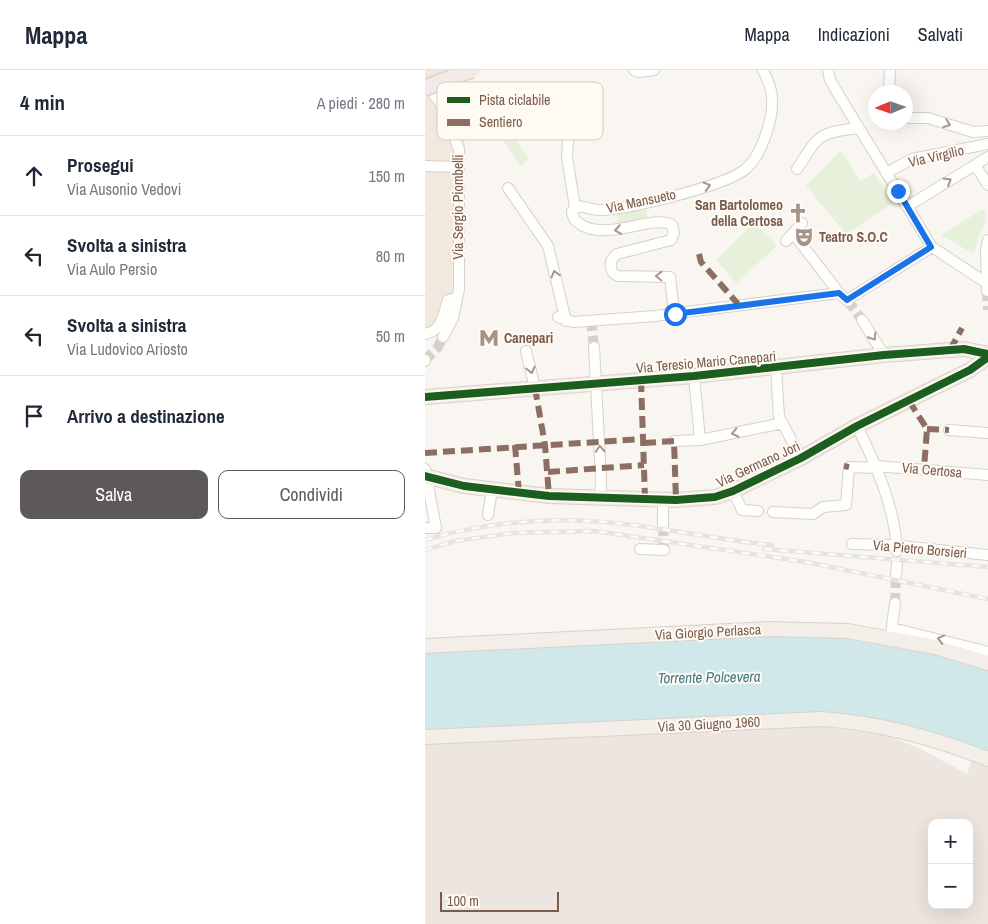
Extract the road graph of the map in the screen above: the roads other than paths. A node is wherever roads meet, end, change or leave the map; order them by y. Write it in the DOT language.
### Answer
graph roads {
  1 [pos="471,70"];
  2 [pos="634,70"];
  3 [pos="654,70"];
  4 [pos="763,70"];
  5 [pos="828,70"];
  6 [pos="890,70"];
  7 [pos="440,82"];
  8 [pos="437,83"];
  9 [pos="425,84"];
  10 [pos="889,85"];
  11 [pos="425,88"];
  12 [pos="437,99"];
  13 [pos="913,118"];
  14 [pos="858,128"];
  15 [pos="988,131"];
  16 [pos="456,140"];
  17 [pos="567,140"];
  18 [pos="988,144"];
  19 [pos="988,157"];
  20 [pos="975,165"];
  21 [pos="425,166"];
  22 [pos="459,167"];
  23 [pos="797,169"];
  24 [pos="886,173"];
  25 [pos="988,185"];
  26 [pos="508,188"];
  27 [pos="907,206"];
  28 [pos="575,207"];
  29 [pos="802,224"];
  30 [pos="988,240"];
  31 [pos="931,247"];
  32 [pos="987,286"];
  33 [pos="456,298"];
  34 [pos="845,298"];
  35 [pos="675,314"];
  36 [pos="862,320"];
  37 [pos="425,334"];
  38 [pos="443,337"];
  39 [pos="593,347"];
  40 [pos="963,349"];
  41 [pos="526,351"];
  42 [pos="884,355"];
  43 [pos="988,355"];
  44 [pos="776,368"];
  45 [pos="971,370"];
  46 [pos="694,376"];
  47 [pos="595,383"];
  48 [pos="535,388"];
  49 [pos="425,397"];
  50 [pos="783,423"];
  51 [pos="857,426"];
  52 [pos="949,430"];
  53 [pos="988,432"];
  54 [pos="700,440"];
  55 [pos="674,441"];
  56 [pos="801,458"];
  57 [pos="877,467"];
  58 [pos="425,473"];
  59 [pos="988,475"];
  60 [pos="492,490"];
  61 [pos="733,491"];
  62 [pos="600,498"];
  63 [pos="663,500"];
  64 [pos="757,511"];
  65 [pos="773,512"];
  66 [pos="488,515"];
  67 [pos="663,526"];
  68 [pos="425,528"];
  69 [pos="852,544"];
  70 [pos="897,548"];
  71 [pos="640,549"];
  72 [pos="664,550"];
  73 [pos="988,555"];
  74 [pos="897,564"];
  75 [pos="896,576"];
  76 [pos="895,603"];
  77 [pos="891,633"];
  78 [pos="425,646"];
  79 [pos="988,652"];
  80 [pos="988,663"];
  81 [pos="425,737"];
  82 [pos="988,759"];
  1 -- 7 [label="highway, bridge"];
  2 -- 3 [label="street"];
  28 -- 4 [label="street, Via Mansueto, one-way"];
  5 -- 14 [label="street"];
  6 -- 10 [label="street"];
  8 -- 11 [label="highway, bridge"];
  9 -- 12 [label="street, Via Sergio Piombelli"];
  13 -- 15 [label="street, one-way"];
  14 -- 23 [label="street"];
  14 -- 24 [label="street"];
  16 -- 22 [label="street, Via Sergio Piombelli"];
  17 -- 28 [label="street, Via Mansueto"];
  18 -- 24 [label="street, Via Virgilio"];
  19 -- 20 [label="street"];
  20 -- 25 [label="street"];
  27 -- 20 [label="street, one-way"];
  21 -- 22 [label="street"];
  22 -- 33 [label="street, Via Sergio Piombelli"];
  24 -- 27 [label="street"];
  35 -- 26 [label="street, one-way"];
  27 -- 31 [label="street"];
  35 -- 28 [label="street, Via Mansueto, one-way"];
  29 -- 34 [label="street"];
  30 -- 32 [label="street"];
  31 -- 32 [label="street"];
  31 -- 34 [label="street"];
  33 -- 37 [label="street"];
  33 -- 38 [label="street, Via Sergio Piombelli"];
  34 -- 35 [label="street"];
  36 -- 42 [label="street, one-way"];
  39 -- 47 [label="street"];
  40 -- 42 [label="main road, Via Teresio Mario Canepari"];
  40 -- 43 [label="main road, Via Teresio Mario Canepari"];
  40 -- 45 [label="main road"];
  41 -- 48 [label="street, one-way"];
  42 -- 44 [label="main road, Via Teresio Mario Canepari"];
  43 -- 45 [label="main road, Via Germano Jori"];
  44 -- 46 [label="main road, Via Teresio Mario Canepari"];
  44 -- 50 [label="street"];
  45 -- 51 [label="main road, Via Germano Jori"];
  46 -- 47 [label="main road, Via Teresio Mario Canepari"];
  46 -- 54 [label="street"];
  47 -- 48 [label="main road, Via Teresio Mario Canepari"];
  62 -- 47 [label="street, one-way"];
  48 -- 49 [label="main road, Via Teresio Mario Canepari"];
  50 -- 54 [label="street, one-way"];
  50 -- 56 [label="street"];
  51 -- 56 [label="main road, Via Germano Jori"];
  51 -- 57 [label="street"];
  52 -- 53 [label="street"];
  54 -- 55 [label="street"];
  56 -- 61 [label="main road, Via Germano Jori"];
  57 -- 59 [label="street, Via Certosa"];
  57 -- 65 [label="street, Via Certosa"];
  57 -- 70 [label="street"];
  58 -- 60 [label="main road, Via Germano Jori"];
  58 -- 68 [label="street"];
  60 -- 62 [label="main road, Via Germano Jori"];
  60 -- 66 [label="street"];
  61 -- 63 [label="main road, Via Germano Jori"];
  61 -- 64 [label="street"];
  62 -- 63 [label="main road, Via Germano Jori"];
  63 -- 67 [label="street"];
  69 -- 70 [label="street, Via Pietro Borsieri"];
  70 -- 73 [label="street, Via Pietro Borsieri"];
  71 -- 72 [label="street"];
  74 -- 75 [label="street"];
  76 -- 77 [label="street"];
  77 -- 78 [label="main road, Via Giorgio Perlasca"];
  79 -- 77 [label="street, one-way"];
  77 -- 80 [label="main road, Via Giorgio Perlasca"];
  81 -- 82 [label="main road, Via 30 Giugno 1960"];
}
